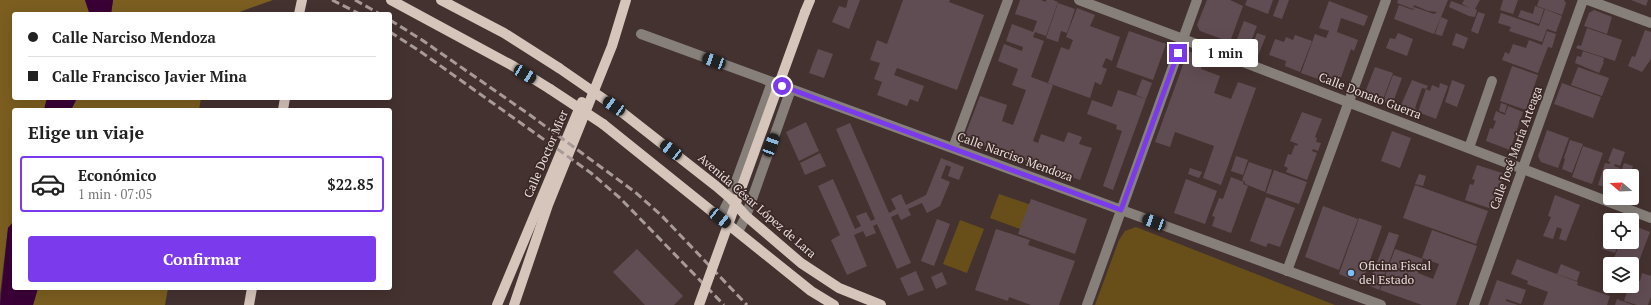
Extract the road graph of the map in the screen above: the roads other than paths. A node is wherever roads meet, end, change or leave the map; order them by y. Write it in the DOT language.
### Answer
graph roads {
  1 [pos="302,0"];
  2 [pos="391,0"];
  3 [pos="441,0"];
  4 [pos="626,0"];
  5 [pos="810,0"];
  6 [pos="1008,0"];
  7 [pos="1079,0"];
  8 [pos="1197,0"];
  9 [pos="1386,0"];
  10 [pos="1583,0"];
  11 [pos="1588,0"];
  12 [pos="299,12"];
  13 [pos="621,14"];
  14 [pos="1651,23"];
  15 [pos="641,34"];
  16 [pos="1183,38"];
  17 [pos="1492,81"];
  18 [pos="772,82"];
  19 [pos="791,89"];
  20 [pos="1350,103"];
  21 [pos="953,148"];
  22 [pos="1469,148"];
  23 [pos="1522,169"];
  24 [pos="730,198"];
  25 [pos="1121,210"];
  26 [pos="746,216"];
  27 [pos="720,218"];
  28 [pos="1651,218"];
  29 [pos="738,232"];
  30 [pos="1287,271"];
  31 [pos="252,290"];
  32 [pos="252,304"];
  33 [pos="874,304"];
  34 [pos="497,305"];
  35 [pos="514,305"];
  36 [pos="699,305"];
  37 [pos="834,305"];
  38 [pos="1087,305"];
  39 [pos="1381,305"];
  40 [pos="1474,305"];
  1 -- 12 [label="main road"];
  2 -- 27 [label="main road, bridge"];
  3 -- 24 [label="main road, Avenida César López de Lara, bridge"];
  4 -- 13 [label="main road, Calle Doctor Mier"];
  5 -- 36 [label="main road, bridge"];
  6 -- 21 [label="street"];
  7 -- 16 [label="street, Calle Donato Guerra"];
  8 -- 16 [label="street"];
  9 -- 20 [label="street"];
  10 -- 23 [label="street, Calle José María Arteaga"];
  11 -- 14 [label="street"];
  13 -- 34 [label="main road, Calle Doctor Mier"];
  13 -- 35 [label="main road, Calle Doctor Mier"];
  15 -- 18 [label="street, Calle Narciso Mendoza"];
  16 -- 20 [label="street, Calle Donato Guerra"];
  16 -- 25 [label="street"];
  17 -- 22 [label="street"];
  18 -- 19 [label="street, Calle Narciso Mendoza"];
  18 -- 24 [label="street"];
  19 -- 21 [label="street, Calle Narciso Mendoza"];
  19 -- 26 [label="street"];
  20 -- 22 [label="street, Calle Donato Guerra"];
  20 -- 30 [label="street"];
  21 -- 25 [label="street, Calle Narciso Mendoza"];
  22 -- 23 [label="street, Calle Donato Guerra"];
  23 -- 28 [label="street, Calle Donato Guerra"];
  23 -- 40 [label="street, Calle José María Arteaga"];
  24 -- 26 [label="main road, Avenida César López de Lara"];
  24 -- 27 [label="street"];
  25 -- 30 [label="street, Calle Narciso Mendoza"];
  25 -- 38 [label="street"];
  26 -- 29 [label="street"];
  26 -- 33 [label="main road, Avenida César López de Lara"];
  27 -- 29 [label="main road"];
  29 -- 37 [label="main road"];
  30 -- 39 [label="street, Calle Narciso Mendoza"];
  31 -- 32 [label="main road"];
}
